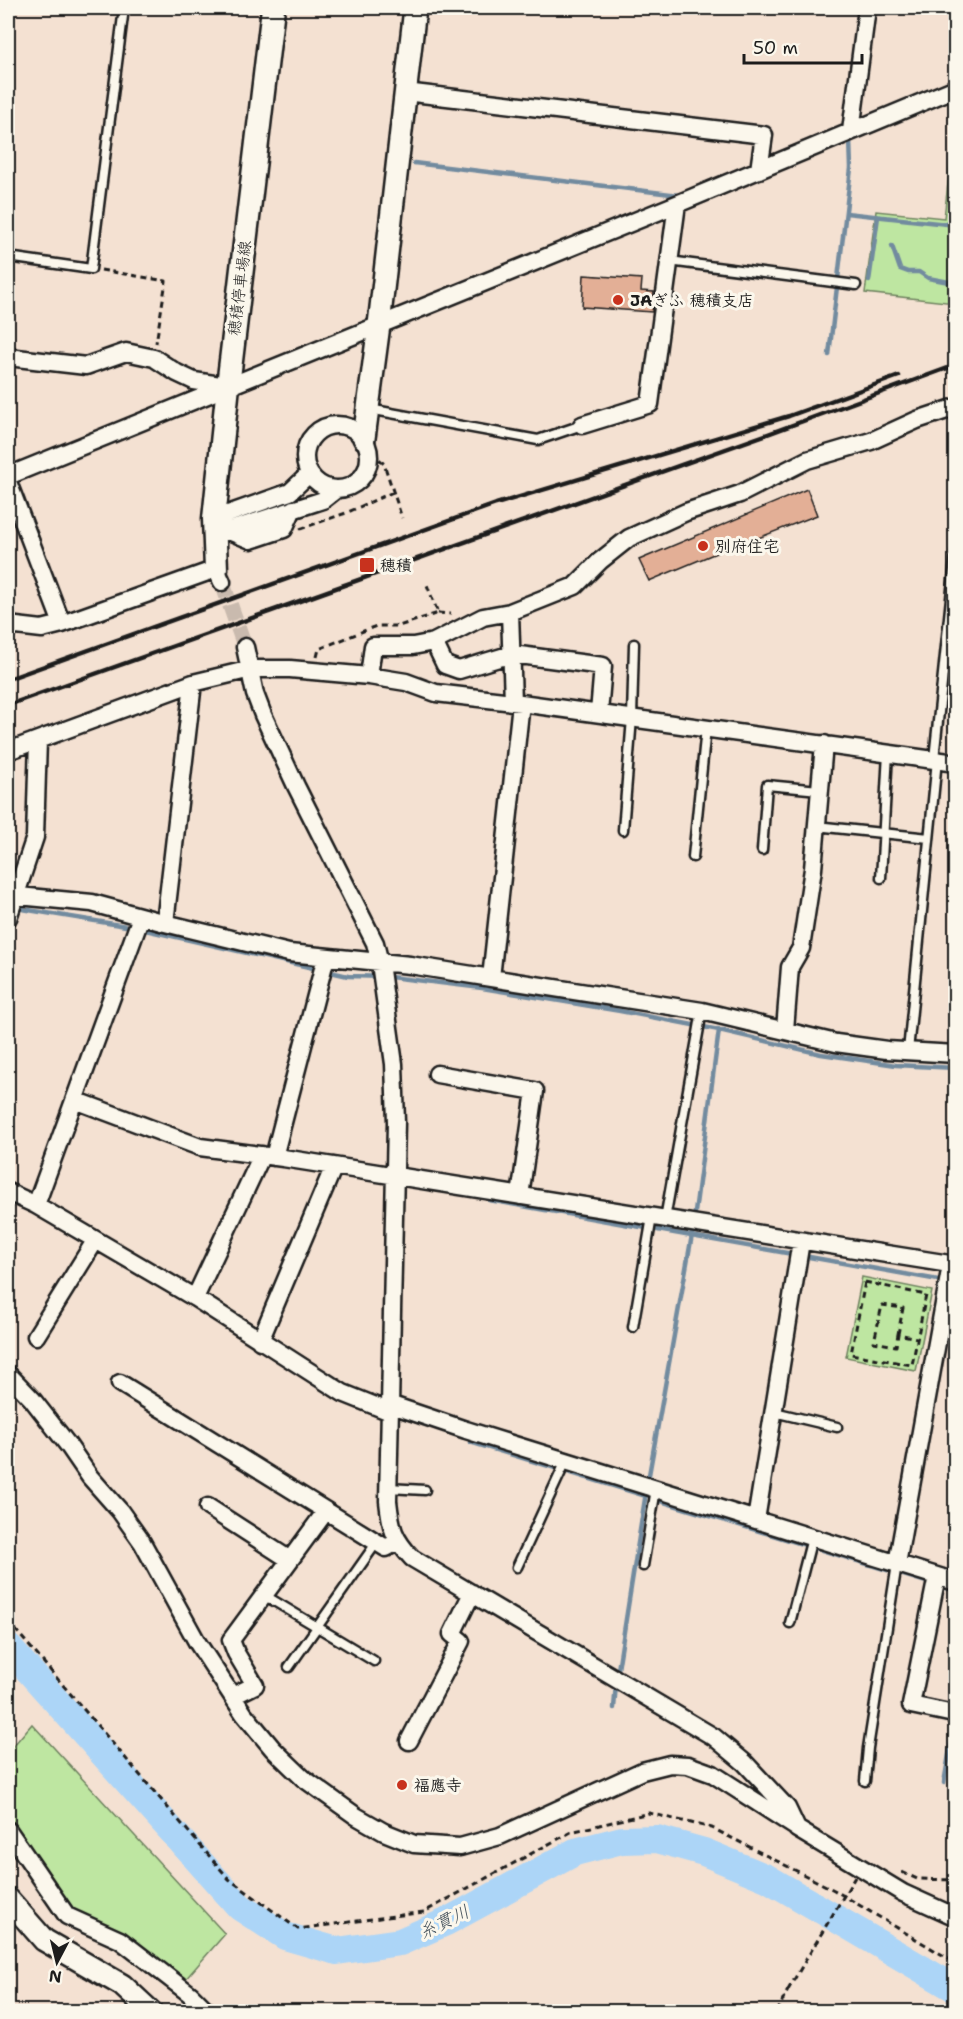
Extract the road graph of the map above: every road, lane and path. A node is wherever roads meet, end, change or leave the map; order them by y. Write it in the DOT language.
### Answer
graph roads {
  1 [pos="124,8"];
  2 [pos="273,8"];
  3 [pos="415,8"];
  4 [pos="867,8"];
  5 [pos="956,88"];
  6 [pos="405,92"];
  7 [pos="851,131"];
  8 [pos="759,170"];
  9 [pos="677,204"];
  10 [pos="8,257"];
  11 [pos="669,261"];
  12 [pos="91,269"];
  13 [pos="856,285"];
  14 [pos="380,325"];
  15 [pos="8,357"];
  16 [pos="154,358"];
  17 [pos="228,386"];
  18 [pos="956,407"];
  19 [pos="368,409"];
  20 [pos="582,425"];
  21 [pos="366,443"];
  22 [pos="309,474"];
  23 [pos="8,476"];
  24 [pos="8,482"];
  25 [pos="337,489"];
  26 [pos="393,492"];
  27 [pos="402,518"];
  28 [pos="219,528"];
  29 [pos="292,532"];
  30 [pos="956,550"];
  31 [pos="219,575"];
  32 [pos="510,612"];
  33 [pos="62,624"];
  34 [pos="8,625"];
  35 [pos="434,642"];
  36 [pos="634,644"];
  37 [pos="245,647"];
  38 [pos="512,654"];
  39 [pos="251,669"];
  40 [pos="369,676"];
  41 [pos="193,683"];
  42 [pos="517,702"];
  43 [pos="599,713"];
  44 [pos="632,718"];
  45 [pos="706,728"];
  46 [pos="38,740"];
  47 [pos="824,744"];
  48 [pos="8,752"];
  49 [pos="888,753"];
  50 [pos="936,759"];
  51 [pos="956,763"];
  52 [pos="819,790"];
  53 [pos="816,826"];
  54 [pos="622,830"];
  55 [pos="884,833"];
  56 [pos="930,838"];
  57 [pos="762,850"];
  58 [pos="693,857"];
  59 [pos="881,878"];
  60 [pos="11,895"];
  61 [pos="141,917"];
  62 [pos="8,918"];
  63 [pos="165,923"];
  64 [pos="326,957"];
  65 [pos="380,963"];
  66 [pos="491,978"];
  67 [pos="702,1011"];
  68 [pos="785,1030"];
  69 [pos="909,1051"];
  70 [pos="956,1054"];
  71 [pos="437,1074"];
  72 [pos="75,1100"];
  73 [pos="268,1156"];
  74 [pos="334,1166"];
  75 [pos="394,1176"];
  76 [pos="8,1192"];
  77 [pos="520,1196"];
  78 [pos="36,1205"];
  79 [pos="658,1218"];
  80 [pos="95,1241"];
  81 [pos="801,1241"];
  82 [pos="953,1265"];
  83 [pos="195,1298"];
  84 [pos="633,1327"];
  85 [pos="898,1334"];
  86 [pos="36,1336"];
  87 [pos="918,1338"];
  88 [pos="260,1341"];
  89 [pos="937,1341"];
  90 [pos="8,1374"];
  91 [pos="120,1383"];
  92 [pos="389,1407"];
  93 [pos="774,1412"];
  94 [pos="837,1427"];
  95 [pos="566,1461"];
  96 [pos="388,1488"];
  97 [pos="656,1489"];
  98 [pos="425,1490"];
  99 [pos="208,1507"];
  100 [pos="326,1511"];
  101 [pos="756,1520"];
  102 [pos="812,1538"];
  103 [pos="377,1542"];
  104 [pos="398,1542"];
  105 [pos="290,1560"];
  106 [pos="897,1564"];
  107 [pos="643,1566"];
  108 [pos="518,1567"];
  109 [pos="937,1576"];
  110 [pos="956,1582"];
  111 [pos="472,1593"];
  112 [pos="264,1595"];
  113 [pos="790,1623"];
  114 [pos="317,1627"];
  115 [pos="374,1661"];
  116 [pos="289,1667"];
  117 [pos="233,1696"];
  118 [pos="949,1713"];
  119 [pos="409,1741"];
  120 [pos="865,1781"];
  121 [pos="798,1829"];
  122 [pos="8,1830"];
  123 [pos="900,1872"];
  124 [pos="855,1877"];
  125 [pos="956,1880"];
  126 [pos="8,1899"];
  127 [pos="956,1917"];
  128 [pos="151,2012"];
  129 [pos="208,2012"];
  130 [pos="777,2012"];
  1 -- 12 [label="lane"];
  2 -- 17 [label="main road, 穂積停車場線"];
  3 -- 6 [label="street"];
  4 -- 7 [label="street"];
  5 -- 7 [label="street"];
  6 -- 8 [label="street"];
  6 -- 14 [label="street"];
  7 -- 8 [label="street"];
  8 -- 9 [label="street"];
  9 -- 11 [label="street"];
  9 -- 14 [label="street"];
  10 -- 12 [label="lane"];
  11 -- 13 [label="lane"];
  11 -- 20 [label="street"];
  12 -- 16 [label="path"];
  14 -- 17 [label="street"];
  14 -- 19 [label="street"];
  15 -- 16 [label="street"];
  16 -- 17 [label="street"];
  17 -- 23 [label="street"];
  17 -- 28 [label="main road, 穂積停車場線"];
  18 -- 32 [label="street"];
  19 -- 20 [label="lane"];
  19 -- 21 [label="street"];
  21 -- 22 [label="street"];
  21 -- 25 [label="street"];
  21 -- 26 [label="path"];
  22 -- 25 [label="street"];
  22 -- 28 [label="street"];
  24 -- 33 [label="street"];
  25 -- 28 [label="street"];
  26 -- 27 [label="path"];
  26 -- 29 [label="path"];
  28 -- 31 [label="main road, 穂積停車場線"];
  30 -- 50 [label="lane"];
  31 -- 33 [label="street"];
  32 -- 35 [label="street"];
  32 -- 38 [label="street"];
  33 -- 34 [label="street"];
  35 -- 38 [label="street"];
  35 -- 40 [label="street"];
  36 -- 44 [label="lane"];
  37 -- 39 [label="street"];
  38 -- 42 [label="street"];
  38 -- 43 [label="street"];
  39 -- 40 [label="street"];
  39 -- 41 [label="street"];
  39 -- 65 [label="street"];
  40 -- 42 [label="street"];
  41 -- 46 [label="street"];
  41 -- 63 [label="street"];
  42 -- 43 [label="street"];
  42 -- 66 [label="street"];
  43 -- 44 [label="street"];
  44 -- 45 [label="street"];
  44 -- 54 [label="lane"];
  45 -- 47 [label="street"];
  45 -- 58 [label="lane"];
  46 -- 48 [label="street"];
  46 -- 60 [label="street"];
  47 -- 49 [label="street"];
  47 -- 52 [label="street"];
  49 -- 50 [label="street"];
  49 -- 55 [label="lane"];
  50 -- 51 [label="street"];
  50 -- 56 [label="lane"];
  52 -- 53 [label="street"];
  52 -- 57 [label="lane"];
  53 -- 55 [label="lane"];
  53 -- 68 [label="street"];
  55 -- 56 [label="lane"];
  55 -- 59 [label="lane"];
  56 -- 69 [label="lane"];
  60 -- 61 [label="street"];
  60 -- 62 [label="street"];
  61 -- 63 [label="street"];
  61 -- 72 [label="street"];
  63 -- 64 [label="street"];
  64 -- 65 [label="street"];
  64 -- 73 [label="street"];
  65 -- 66 [label="street"];
  65 -- 75 [label="street"];
  66 -- 67 [label="street"];
  67 -- 68 [label="street"];
  67 -- 79 [label="lane"];
  68 -- 69 [label="street"];
  69 -- 70 [label="street"];
  71 -- 77 [label="street"];
  72 -- 73 [label="street"];
  72 -- 78 [label="street"];
  73 -- 74 [label="street"];
  73 -- 83 [label="street"];
  74 -- 75 [label="street"];
  74 -- 88 [label="street"];
  75 -- 77 [label="street"];
  75 -- 92 [label="street"];
  76 -- 78 [label="street"];
  77 -- 79 [label="street"];
  78 -- 80 [label="street"];
  79 -- 81 [label="street"];
  79 -- 84 [label="lane"];
  80 -- 83 [label="street"];
  80 -- 86 [label="street"];
  81 -- 82 [label="street"];
  81 -- 93 [label="street"];
  82 -- 89 [label="street"];
  83 -- 88 [label="street"];
  85 -- 85 [label="path"];
  85 -- 87 [label="path"];
  87 -- 87 [label="path"];
  87 -- 89 [label="path"];
  88 -- 92 [label="street"];
  89 -- 106 [label="street"];
  90 -- 117 [label="street"];
  91 -- 100 [label="street"];
  92 -- 95 [label="street"];
  92 -- 96 [label="street"];
  93 -- 94 [label="lane"];
  93 -- 101 [label="street"];
  95 -- 97 [label="street"];
  95 -- 108 [label="lane"];
  96 -- 98 [label="lane"];
  96 -- 104 [label="street"];
  97 -- 101 [label="street"];
  97 -- 107 [label="lane"];
  99 -- 105 [label="street"];
  100 -- 103 [label="street"];
  100 -- 105 [label="street"];
  101 -- 102 [label="street"];
  102 -- 106 [label="street"];
  102 -- 113 [label="lane"];
  103 -- 104 [label="street"];
  103 -- 114 [label="lane"];
  104 -- 111 [label="street"];
  105 -- 112 [label="street"];
  106 -- 109 [label="street"];
  106 -- 120 [label="lane"];
  109 -- 110 [label="street"];
  109 -- 118 [label="street"];
  111 -- 119 [label="street"];
  111 -- 121 [label="street"];
  112 -- 114 [label="lane"];
  112 -- 117 [label="street"];
  114 -- 115 [label="lane"];
  114 -- 116 [label="lane"];
  117 -- 121 [label="street"];
  121 -- 127 [label="street"];
  122 -- 129 [label="street"];
  123 -- 125 [label="path"];
  124 -- 130 [label="path, bridge"];
  126 -- 128 [label="street"];
}
